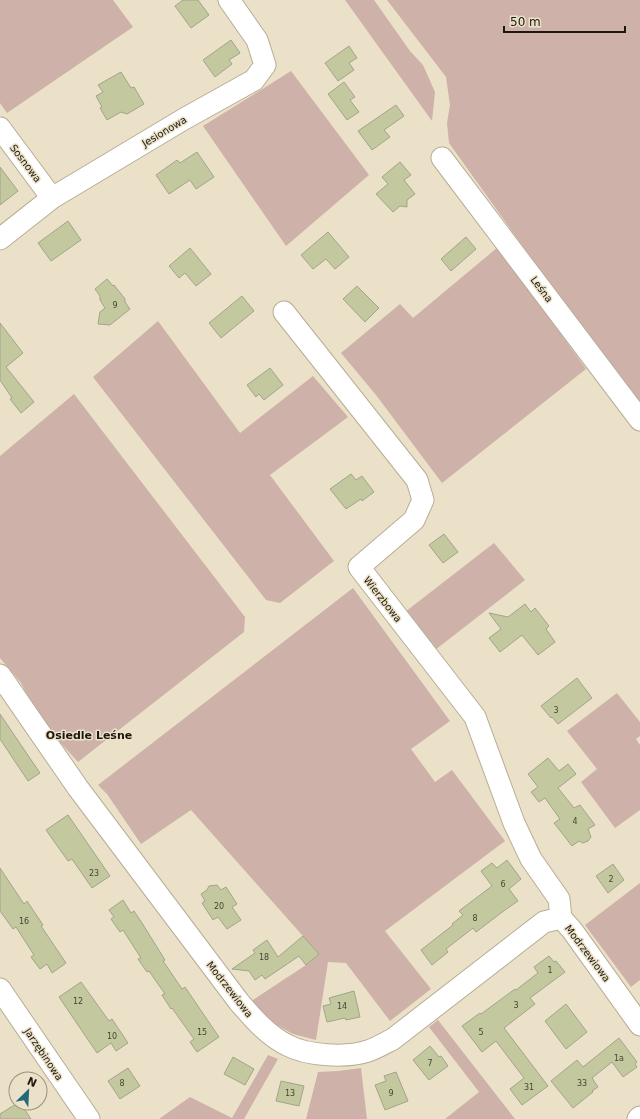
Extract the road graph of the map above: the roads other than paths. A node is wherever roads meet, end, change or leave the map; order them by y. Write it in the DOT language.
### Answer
graph roads {
  1 [pos="229,0"];
  2 [pos="0,128"];
  3 [pos="442,158"];
  4 [pos="52,198"];
  5 [pos="0,239"];
  6 [pos="284,312"];
  7 [pos="640,420"];
  8 [pos="0,675"];
  9 [pos="561,918"];
  10 [pos="0,989"];
  11 [pos="640,1025"];
  12 [pos="640,1117"];
  13 [pos="89,1119"];
  14 [pos="638,1119"];
  1 -- 4 [label="street, Jesionowa"];
  2 -- 4 [label="street, Sosnowa"];
  3 -- 7 [label="street, Leśna"];
  4 -- 5 [label="street, Jesionowa"];
  6 -- 9 [label="street, Wierzbowa"];
  8 -- 9 [label="street, Modrzewiowa"];
  9 -- 11 [label="street, Modrzewiowa"];
  10 -- 13 [label="street, Jarzębinowa"];
  12 -- 14 [label="street"];
}
